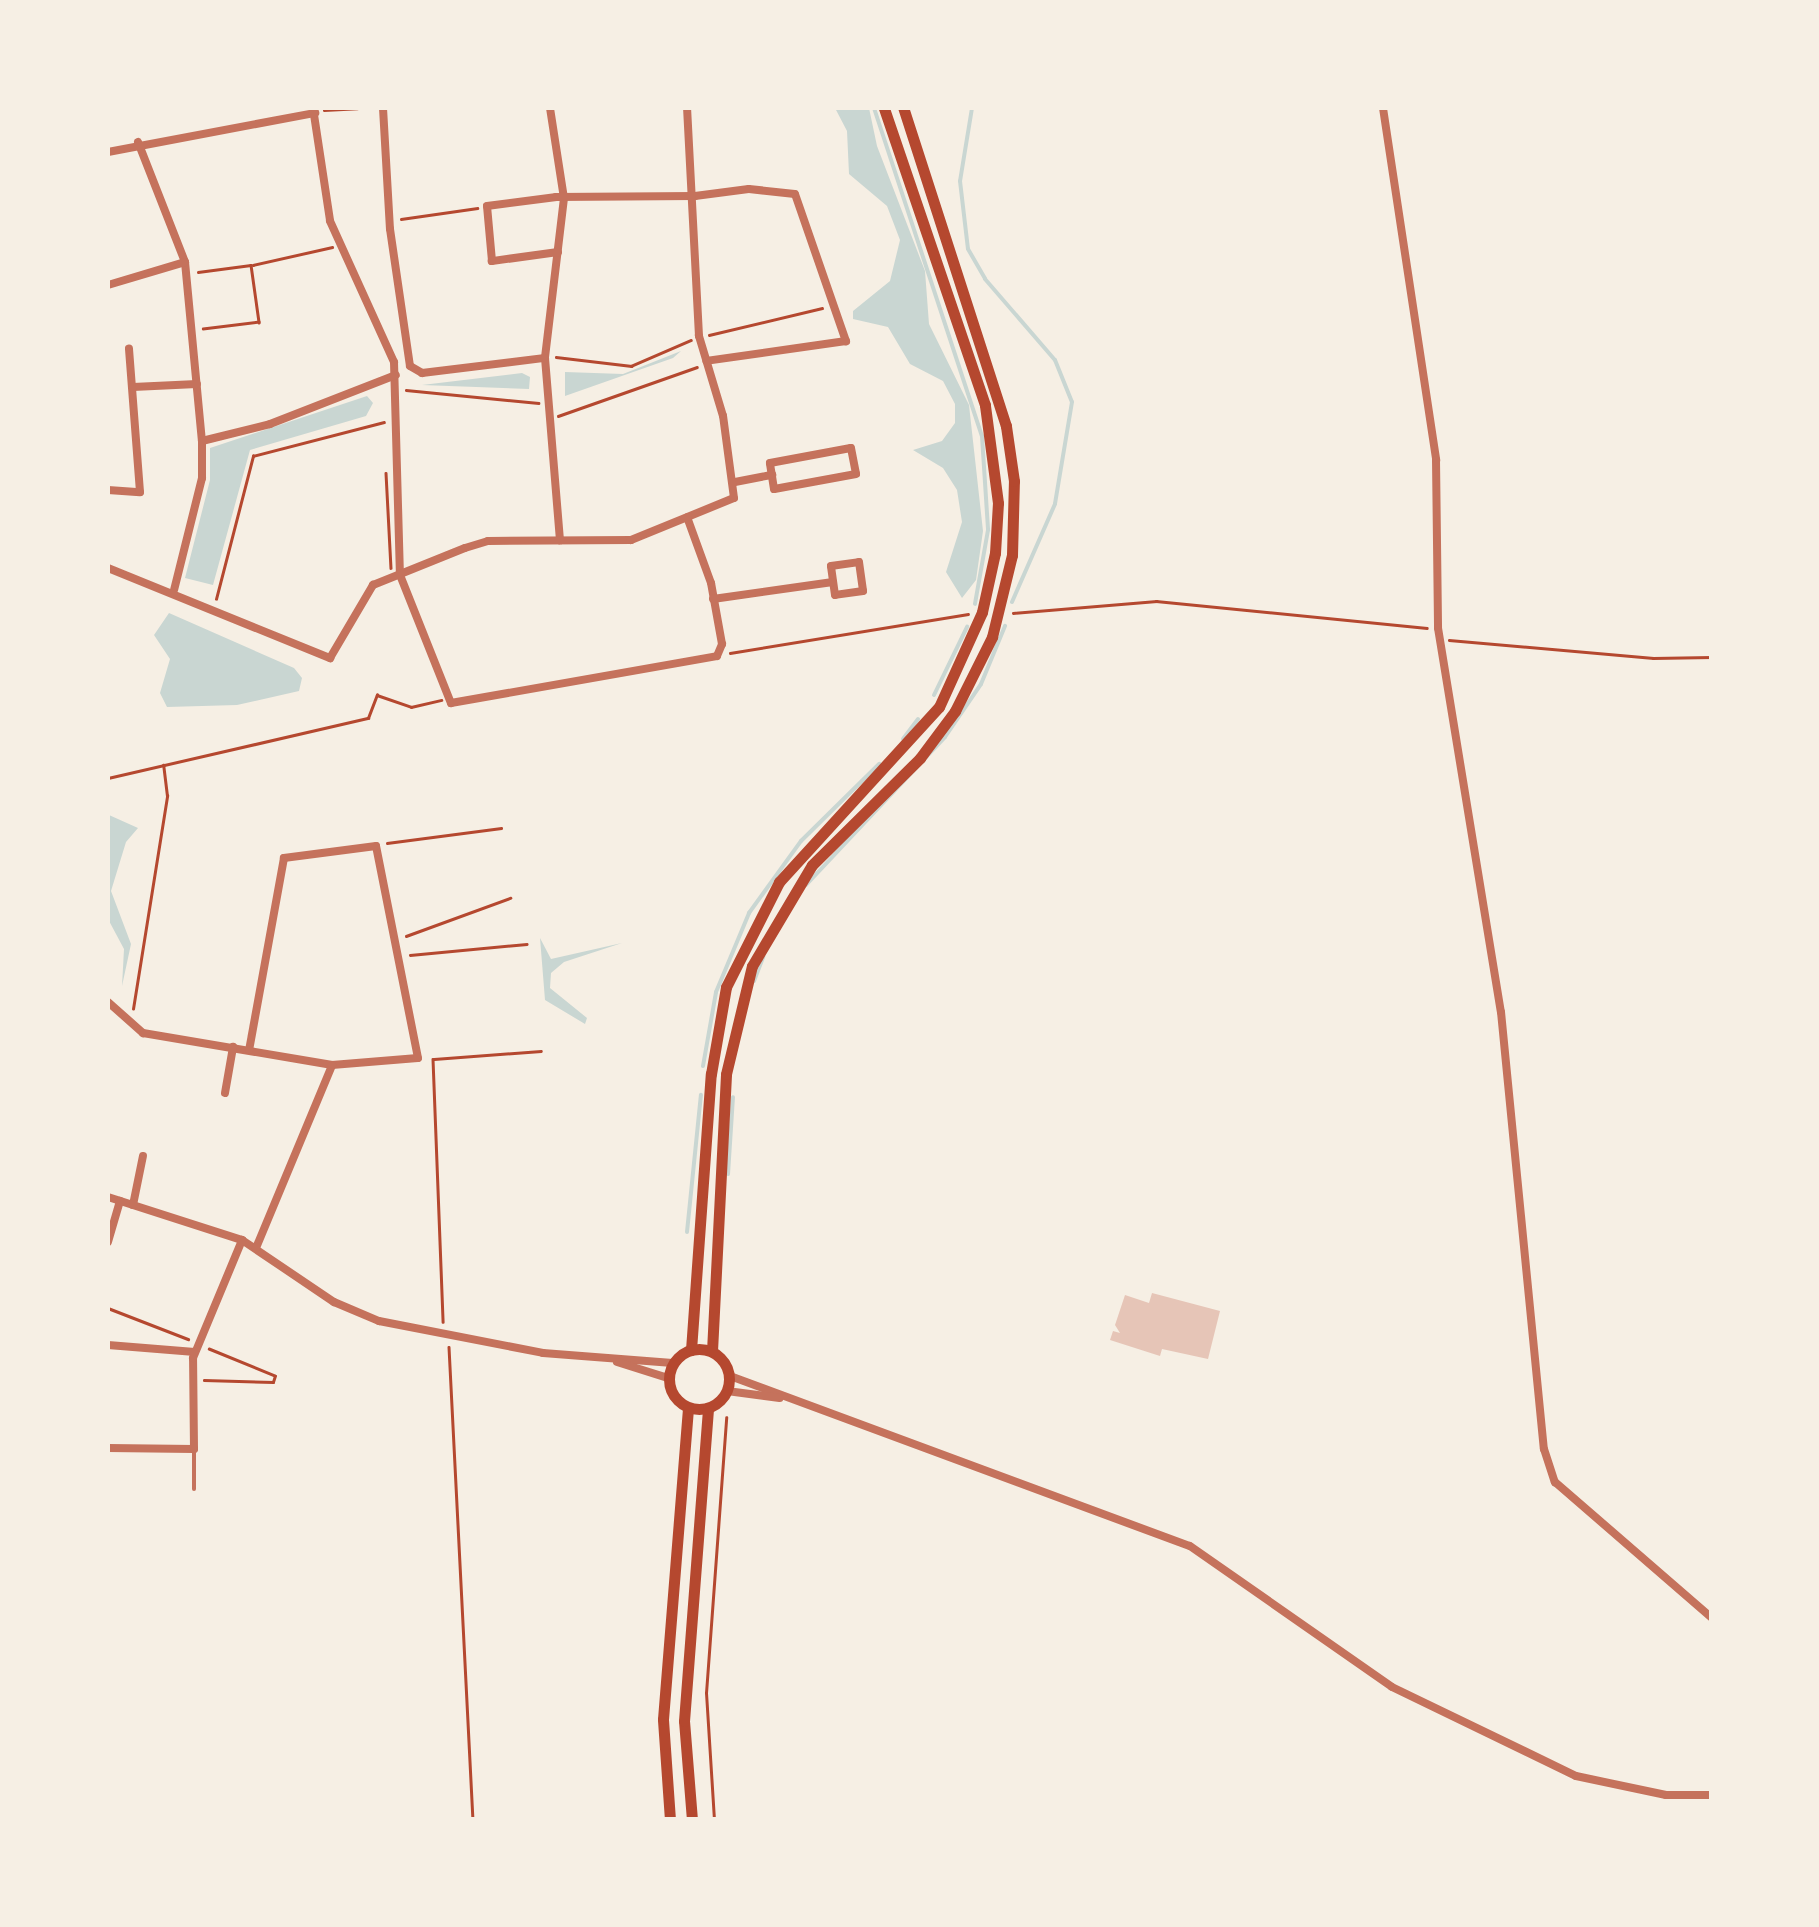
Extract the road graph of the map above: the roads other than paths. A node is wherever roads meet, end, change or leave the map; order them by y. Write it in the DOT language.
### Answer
graph roads {
  1 [pos="383,108"];
  2 [pos="550,108"];
  3 [pos="687,108"];
  4 [pos="884,108"];
  5 [pos="903,108"];
  6 [pos="1383,108"];
  7 [pos="314,110"];
  8 [pos="138,142"];
  9 [pos="108,152"];
  10 [pos="695,196"];
  11 [pos="564,198"];
  12 [pos="558,252"];
  13 [pos="185,262"];
  14 [pos="108,285"];
  15 [pos="129,348"];
  16 [pos="545,358"];
  17 [pos="706,361"];
  18 [pos="396,375"];
  19 [pos="197,384"];
  20 [pos="132,387"];
  21 [pos="202,441"];
  22 [pos="772,475"];
  23 [pos="735,482"];
  24 [pos="108,490"];
  25 [pos="687,517"];
  26 [pos="560,540"];
  27 [pos="108,568"];
  28 [pos="400,575"];
  29 [pos="833,582"];
  30 [pos="174,590"];
  31 [pos="713,599"];
  32 [pos="108,1002"];
  33 [pos="233,1048"];
  34 [pos="249,1050"];
  35 [pos="332,1066"];
  36 [pos="225,1093"];
  37 [pos="143,1156"];
  38 [pos="108,1197"];
  39 [pos="120,1201"];
  40 [pos="133,1205"];
  41 [pos="242,1240"];
  42 [pos="108,1242"];
  43 [pos="256,1248"];
  44 [pos="108,1345"];
  45 [pos="197,1348"];
  46 [pos="690,1350"];
  47 [pos="712,1351"];
  48 [pos="616,1362"];
  49 [pos="673,1363"];
  50 [pos="730,1376"];
  51 [pos="668,1378"];
  52 [pos="728,1391"];
  53 [pos="780,1398"];
  54 [pos="688,1408"];
  55 [pos="708,1408"];
  56 [pos="108,1448"];
  57 [pos="194,1448"];
  58 [pos="194,1489"];
  59 [pos="1712,1618"];
  60 [pos="1712,1795"];
  61 [pos="670,1820"];
  62 [pos="692,1820"];
  1 -- 16 [label="street"];
  2 -- 11 [label="street"];
  3 -- 10 [label="street"];
  4 -- 46 [label="main road"];
  5 -- 47 [label="main road"];
  6 -- 59 [label="street"];
  7 -- 8 [label="street"];
  7 -- 18 [label="street"];
  8 -- 9 [label="street"];
  8 -- 13 [label="street"];
  10 -- 11 [label="street"];
  10 -- 17 [label="street"];
  10 -- 17 [label="street"];
  11 -- 12 [label="street"];
  11 -- 12 [label="street"];
  12 -- 16 [label="street"];
  13 -- 14 [label="street"];
  13 -- 19 [label="street"];
  15 -- 20 [label="street"];
  16 -- 26 [label="street"];
  17 -- 23 [label="street"];
  18 -- 21 [label="street"];
  18 -- 28 [label="street"];
  19 -- 20 [label="street"];
  19 -- 21 [label="street"];
  20 -- 24 [label="street"];
  21 -- 30 [label="street"];
  22 -- 22 [label="street"];
  22 -- 23 [label="street"];
  23 -- 25 [label="street"];
  25 -- 26 [label="street"];
  25 -- 31 [label="street"];
  26 -- 28 [label="street"];
  27 -- 30 [label="street"];
  28 -- 30 [label="street"];
  28 -- 31 [label="street"];
  29 -- 29 [label="street"];
  29 -- 31 [label="street"];
  32 -- 33 [label="street"];
  33 -- 34 [label="street"];
  33 -- 36 [label="street"];
  34 -- 35 [label="street"];
  34 -- 35 [label="street"];
  35 -- 43 [label="street"];
  37 -- 40 [label="street"];
  38 -- 39 [label="street"];
  39 -- 40 [label="street"];
  39 -- 42 [label="street"];
  40 -- 41 [label="street"];
  41 -- 43 [label="street"];
  41 -- 45 [label="street"];
  43 -- 48 [label="street"];
  44 -- 45 [label="street"];
  45 -- 57 [label="street"];
  46 -- 47 [label="main road"];
  46 -- 49 [label="main road"];
  47 -- 50 [label="main road"];
  48 -- 49 [label="street"];
  48 -- 51 [label="street"];
  49 -- 51 [label="main road"];
  50 -- 52 [label="main road"];
  50 -- 53 [label="street"];
  51 -- 54 [label="main road"];
  52 -- 53 [label="street"];
  52 -- 55 [label="main road"];
  53 -- 60 [label="street"];
  54 -- 55 [label="main road"];
  54 -- 61 [label="main road"];
  55 -- 62 [label="main road"];
  56 -- 57 [label="street"];
  57 -- 58 [label="lane"];
}
